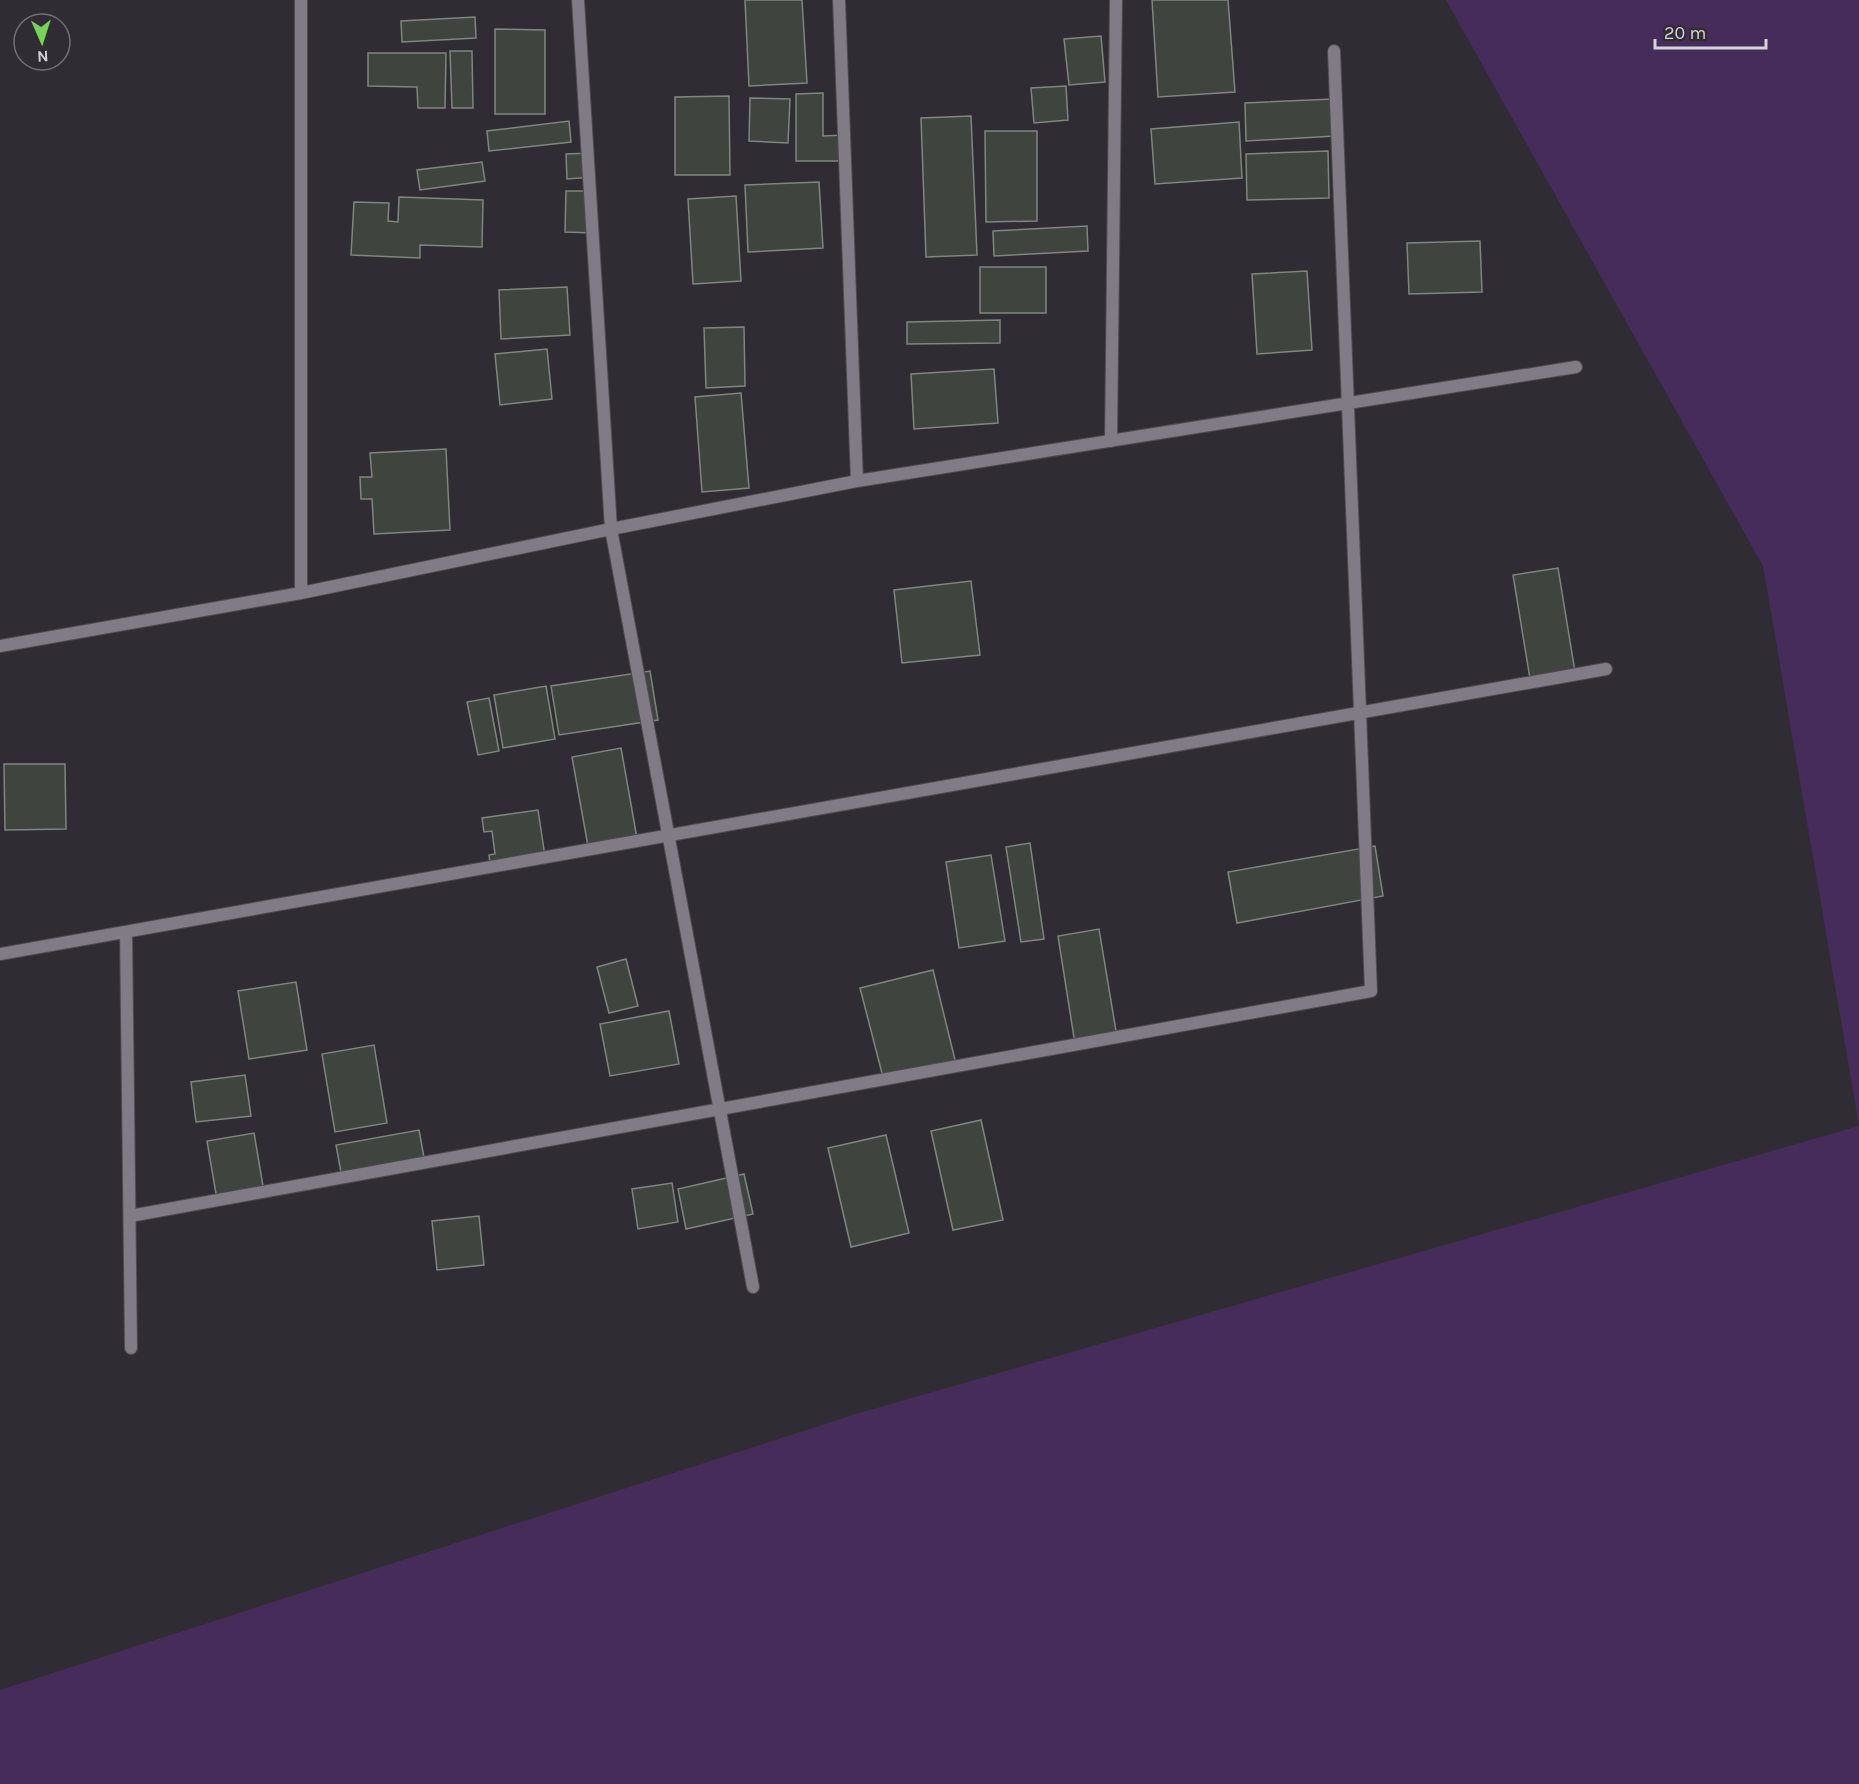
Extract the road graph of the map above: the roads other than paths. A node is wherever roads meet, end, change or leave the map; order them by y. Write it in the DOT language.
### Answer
graph roads {
  1 [pos="301,0"];
  2 [pos="578,0"];
  3 [pos="839,0"];
  4 [pos="1116,0"];
  5 [pos="1334,51"];
  6 [pos="1575,367"];
  7 [pos="1348,403"];
  8 [pos="1111,441"];
  9 [pos="857,481"];
  10 [pos="611,529"];
  11 [pos="301,593"];
  12 [pos="0,646"];
  13 [pos="1606,669"];
  14 [pos="1360,712"];
  15 [pos="668,837"];
  16 [pos="126,932"];
  17 [pos="0,954"];
  18 [pos="720,1109"];
  19 [pos="129,1216"];
  20 [pos="753,1287"];
  21 [pos="131,1348"];
  1 -- 11 [label="street"];
  2 -- 10 [label="street"];
  3 -- 9 [label="street"];
  4 -- 8 [label="street"];
  5 -- 7 [label="street"];
  6 -- 7 [label="street"];
  7 -- 8 [label="street"];
  7 -- 14 [label="street"];
  8 -- 9 [label="street"];
  9 -- 10 [label="street"];
  10 -- 11 [label="street"];
  10 -- 15 [label="street"];
  11 -- 12 [label="street"];
  13 -- 14 [label="street"];
  14 -- 15 [label="street"];
  14 -- 18 [label="street"];
  15 -- 16 [label="street"];
  15 -- 18 [label="street"];
  16 -- 17 [label="street"];
  16 -- 19 [label="street"];
  18 -- 19 [label="street"];
  18 -- 20 [label="street"];
  19 -- 21 [label="street"];
}
